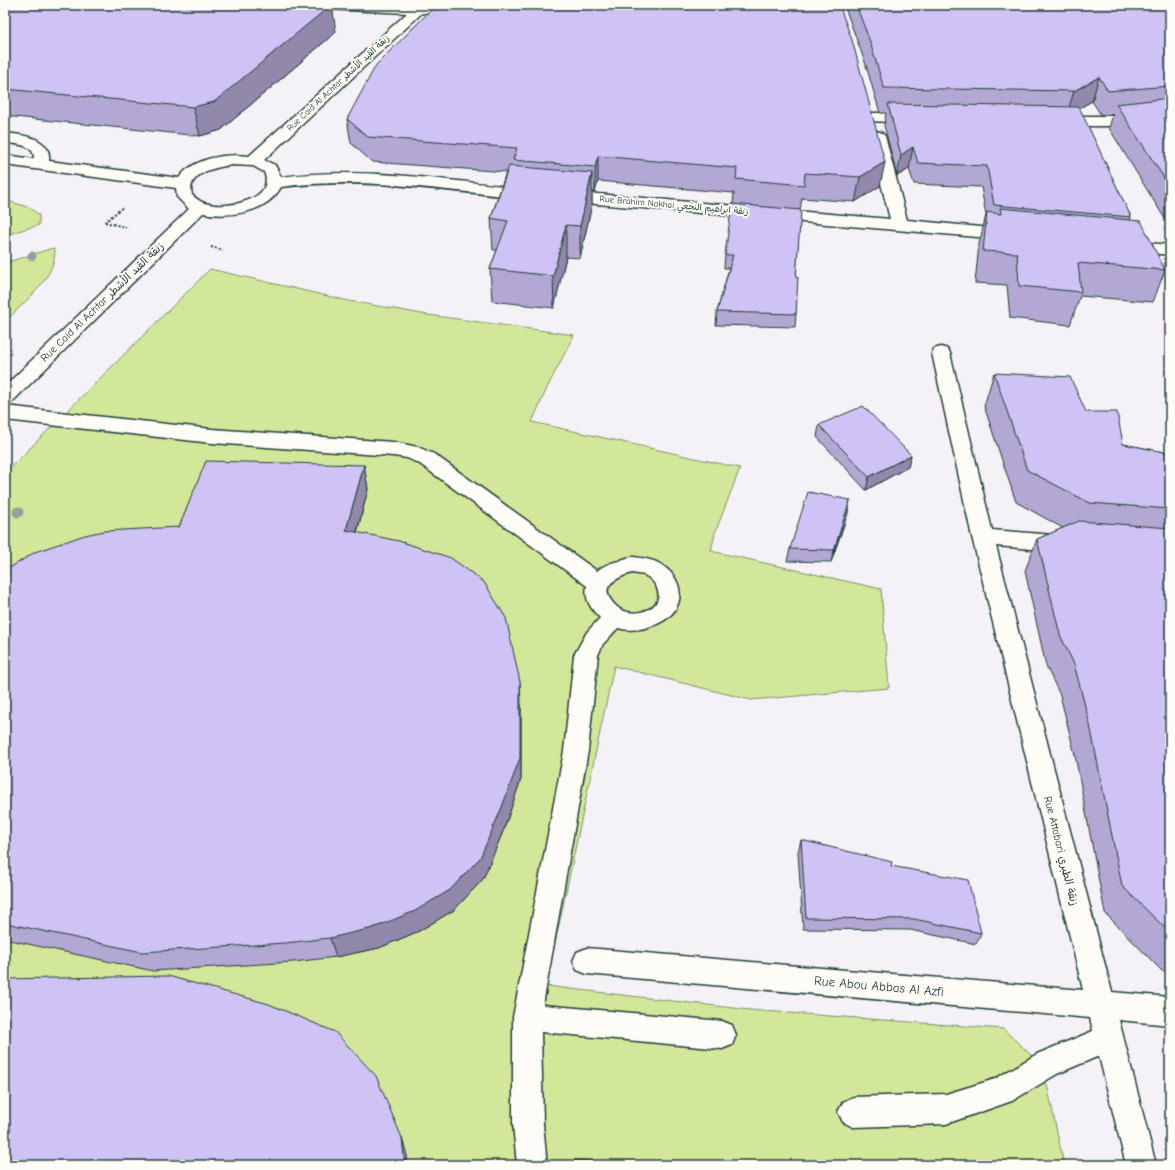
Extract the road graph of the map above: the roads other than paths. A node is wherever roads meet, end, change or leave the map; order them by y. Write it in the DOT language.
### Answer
graph roads {
  1 [pos="327,5"];
  2 [pos="421,7"];
  3 [pos="482,8"];
  4 [pos="1170,115"];
  5 [pos="930,118"];
  6 [pos="1045,121"];
  7 [pos="5,138"];
  8 [pos="5,160"];
  9 [pos="253,162"];
  10 [pos="41,164"];
  11 [pos="274,183"];
  12 [pos="184,184"];
  13 [pos="200,207"];
  14 [pos="900,224"];
  15 [pos="1024,236"];
  16 [pos="1110,244"];
  17 [pos="1170,250"];
  18 [pos="940,353"];
  19 [pos="5,397"];
  20 [pos="5,413"];
  21 [pos="983,537"];
  22 [pos="1084,546"];
  23 [pos="598,583"];
  24 [pos="614,617"];
  25 [pos="587,961"];
  26 [pos="1100,1004"];
  27 [pos="1170,1011"];
  28 [pos="527,1017"];
  29 [pos="722,1035"];
  30 [pos="1109,1038"];
  31 [pos="853,1112"];
  32 [pos="532,1165"];
  33 [pos="1141,1165"];
  1 -- 2 [label="street"];
  2 -- 3 [label="street"];
  2 -- 9 [label="street, Rue Caid Al Achtar زنقة القيد الأشطر"];
  4 -- 6 [label="street"];
  5 -- 14 [label="street"];
  7 -- 10 [label="street"];
  8 -- 10 [label="street"];
  9 -- 11 [label="street"];
  9 -- 12 [label="street"];
  10 -- 12 [label="street"];
  11 -- 13 [label="street"];
  11 -- 14 [label="street, Rue Brahim Nakhai زنقة ابراهيم النخعي"];
  12 -- 13 [label="street"];
  13 -- 19 [label="street, Rue Caid Al Achtar زنقة القيد الأشطر"];
  14 -- 15 [label="street, Rue Brahim Nakhai زنقة ابراهيم النخعي"];
  16 -- 17 [label="street"];
  18 -- 21 [label="street, Rue Attabari زنقة الطبري"];
  20 -- 23 [label="street"];
  21 -- 22 [label="street"];
  21 -- 26 [label="street, Rue Attabari زنقة الطبري"];
  23 -- 24 [label="street"];
  23 -- 24 [label="street"];
  24 -- 28 [label="street"];
  25 -- 26 [label="street, Rue Abou Abbas Al Azfi"];
  26 -- 27 [label="street, Rue Abou Abbas Al Azfi"];
  26 -- 30 [label="street, Rue Attabari زنقة الطبري"];
  28 -- 29 [label="street"];
  28 -- 32 [label="street"];
  30 -- 31 [label="street"];
  30 -- 33 [label="street, Rue Attabari زنقة الطبري"];
}
